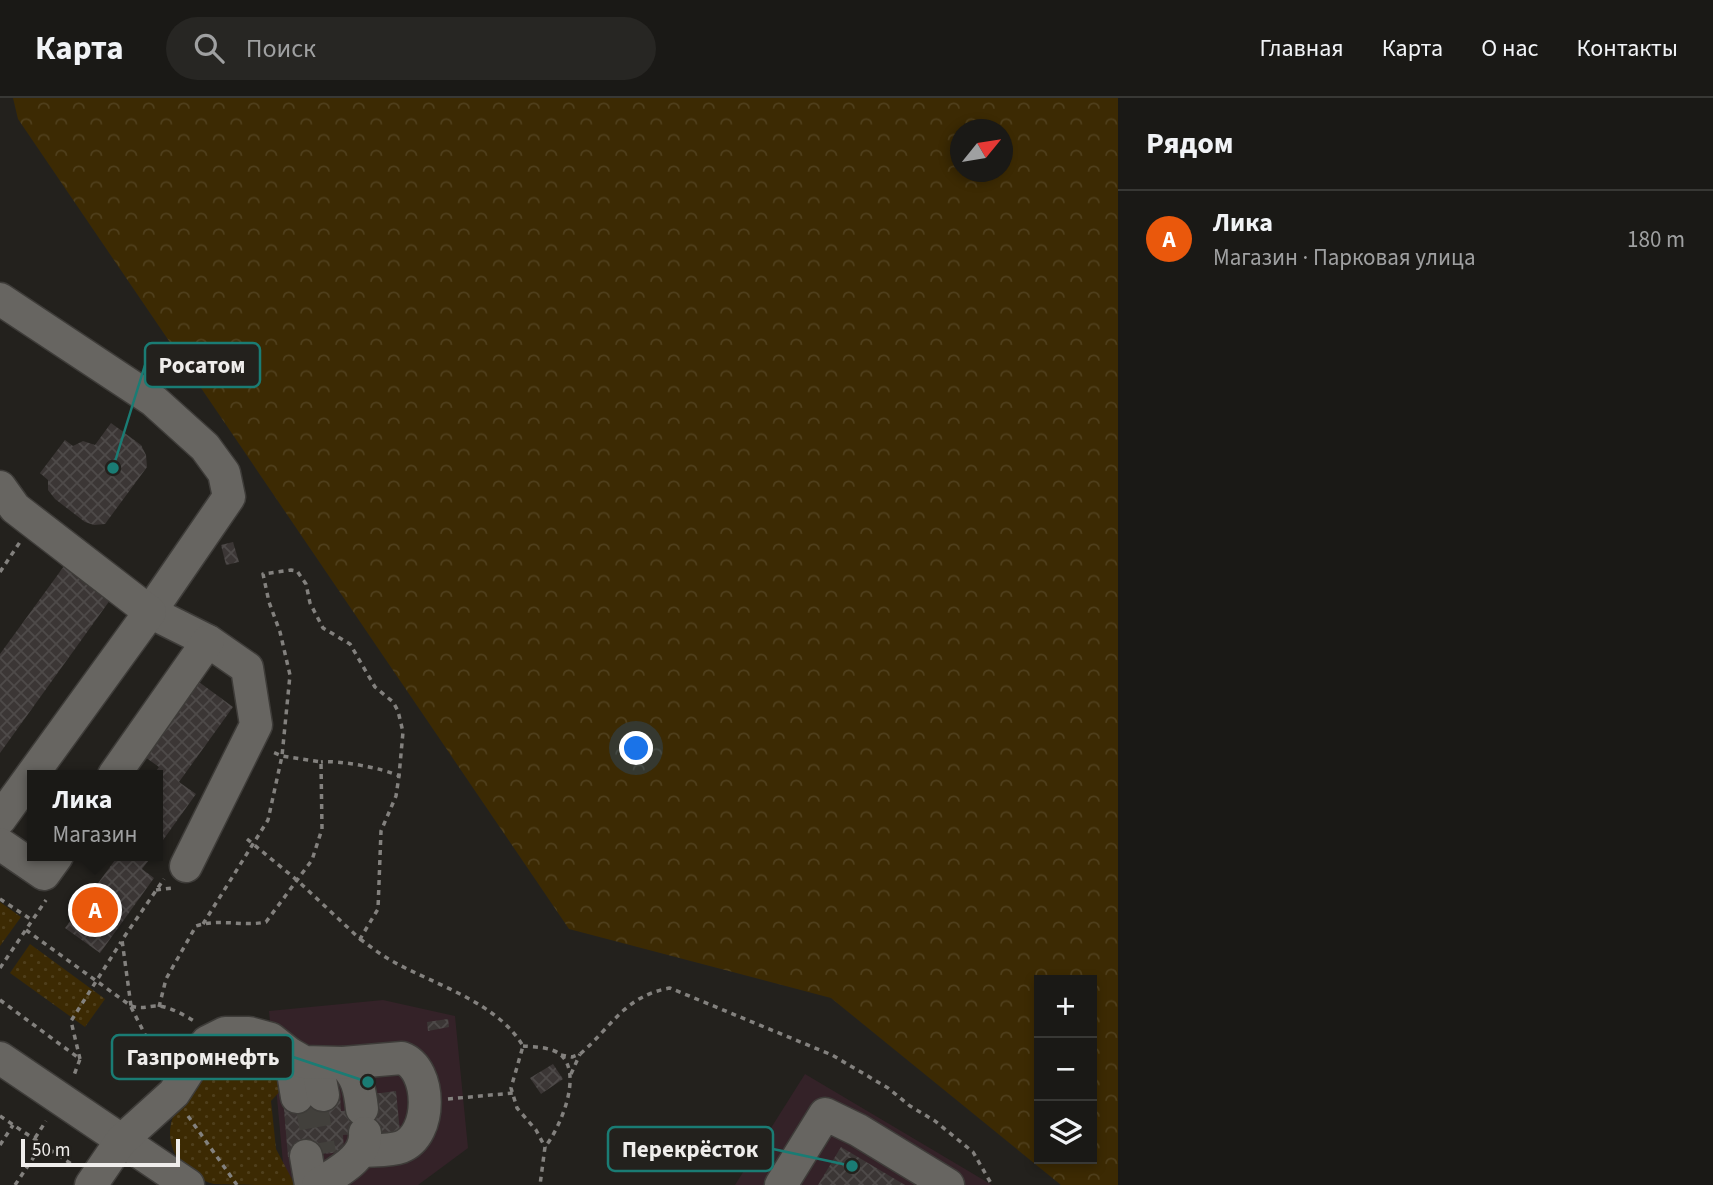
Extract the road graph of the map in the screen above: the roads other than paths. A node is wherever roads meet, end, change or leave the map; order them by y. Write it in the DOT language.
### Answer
graph roads {
  1 [pos="0,299"];
  2 [pos="0,487"];
  3 [pos="150,612"];
  4 [pos="208,641"];
  5 [pos="36,770"];
  6 [pos="118,770"];
  7 [pos="27,782"];
  8 [pos="0,819"];
  9 [pos="0,844"];
  10 [pos="53,861"];
  11 [pos="186,866"];
  12 [pos="0,1058"];
  13 [pos="313,1060"];
  14 [pos="310,1096"];
  15 [pos="121,1141"];
  16 [pos="333,1158"];
  17 [pos="82,1175"];
  18 [pos="188,1185"];
  19 [pos="780,1185"];
  20 [pos="948,1185"];
  1 -- 3 [label="street"];
  2 -- 3 [label="street"];
  3 -- 4 [label="street"];
  3 -- 5 [label="street"];
  4 -- 6 [label="street"];
  4 -- 11 [label="street"];
  7 -- 8 [label="street"];
  9 -- 10 [label="street"];
  12 -- 15 [label="street"];
  13 -- 14 [label="street"];
  13 -- 15 [label="street"];
  13 -- 16 [label="street"];
  13 -- 16 [label="street"];
  15 -- 17 [label="street"];
  15 -- 18 [label="street"];
  19 -- 20 [label="street"];
}
